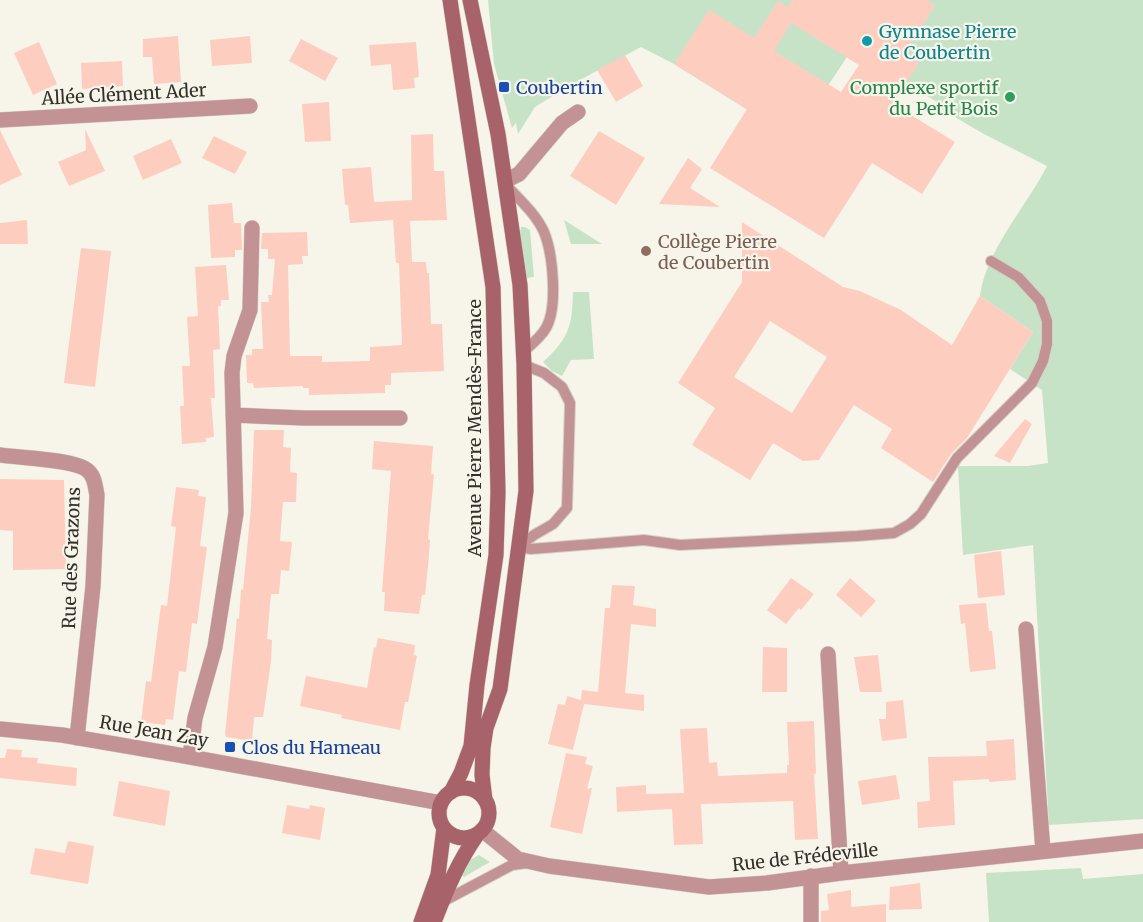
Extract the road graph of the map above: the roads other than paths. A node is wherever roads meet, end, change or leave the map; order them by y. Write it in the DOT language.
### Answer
graph roads {
  1 [pos="450,0"];
  2 [pos="470,0"];
  3 [pos="250,106"];
  4 [pos="578,112"];
  5 [pos="0,120"];
  6 [pos="505,183"];
  7 [pos="252,228"];
  8 [pos="991,261"];
  9 [pos="524,358"];
  10 [pos="233,415"];
  11 [pos="400,418"];
  12 [pos="0,455"];
  13 [pos="518,547"];
  14 [pos="1026,629"];
  15 [pos="828,654"];
  16 [pos="0,729"];
  17 [pos="77,738"];
  18 [pos="190,757"];
  19 [pos="446,798"];
  20 [pos="485,800"];
  21 [pos="444,828"];
  22 [pos="480,833"];
  23 [pos="1143,841"];
  24 [pos="1043,851"];
  25 [pos="532,862"];
  26 [pos="841,873"];
  27 [pos="811,876"];
  28 [pos="441,903"];
  29 [pos="421,922"];
  30 [pos="434,922"];
  31 [pos="812,922"];
  1 -- 19 [label="street, Avenue Pierre Mendès-France"];
  2 -- 6 [label="street"];
  3 -- 5 [label="street, Allée Clément Ader"];
  4 -- 6 [label="street"];
  6 -- 9 [label="street"];
  6 -- 9 [label="lane"];
  7 -- 10 [label="street"];
  8 -- 13 [label="lane"];
  9 -- 13 [label="street"];
  9 -- 13 [label="lane"];
  10 -- 11 [label="street"];
  10 -- 18 [label="street"];
  12 -- 17 [label="street, Rue des Grazons"];
  13 -- 20 [label="street"];
  14 -- 24 [label="street"];
  15 -- 26 [label="street"];
  16 -- 17 [label="street, Rue Jean Zay"];
  17 -- 18 [label="street, Rue Jean Zay"];
  18 -- 19 [label="street, Rue Jean Zay"];
  19 -- 20 [label="street"];
  19 -- 21 [label="street"];
  20 -- 22 [label="street"];
  21 -- 22 [label="street"];
  21 -- 29 [label="street"];
  22 -- 25 [label="street, Rue de Frédeville"];
  22 -- 28 [label="street"];
  23 -- 24 [label="street, Rue de Frédeville"];
  24 -- 26 [label="street, Rue de Frédeville"];
  25 -- 27 [label="street, Rue de Frédeville"];
  25 -- 28 [label="lane"];
  26 -- 27 [label="street, Rue de Frédeville"];
  27 -- 31 [label="street"];
  28 -- 30 [label="street"];
}
